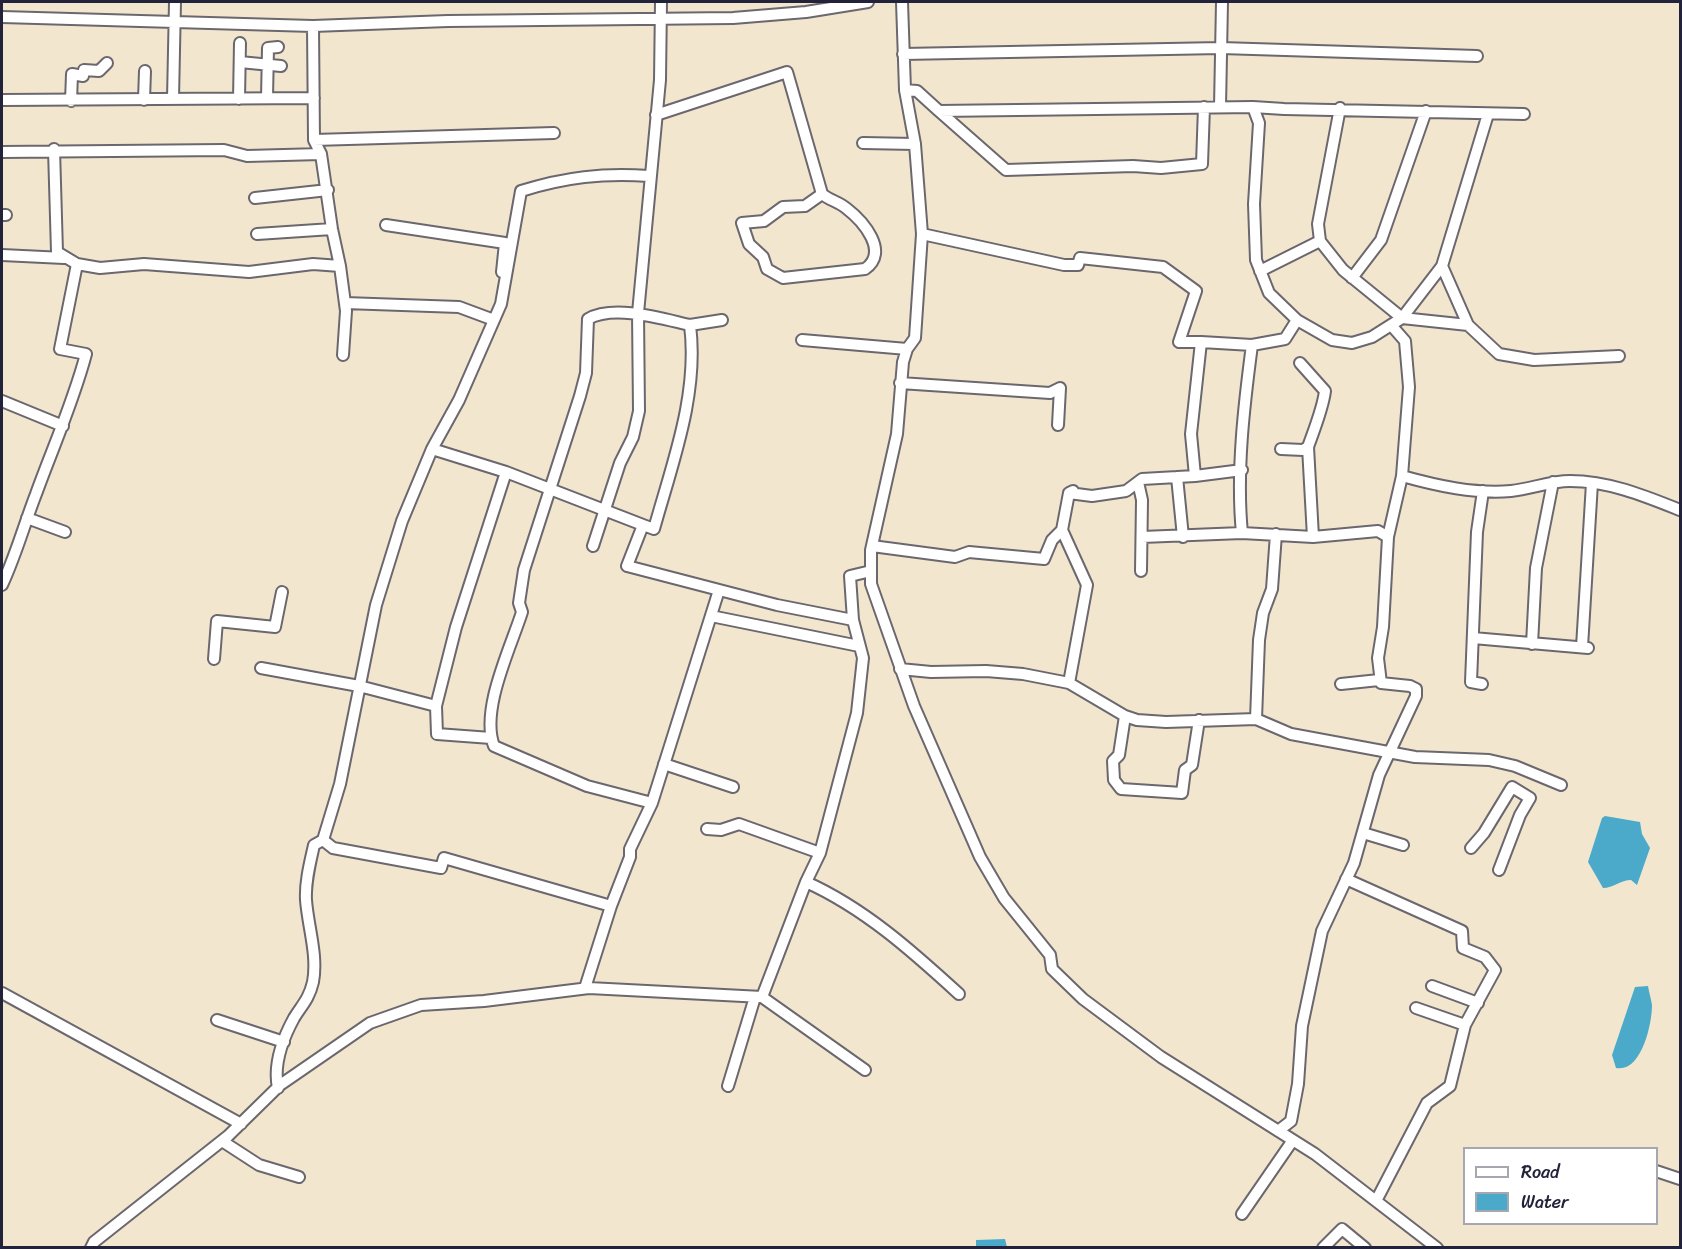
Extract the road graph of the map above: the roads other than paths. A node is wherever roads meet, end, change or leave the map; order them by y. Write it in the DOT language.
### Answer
graph roads {
  1 [pos="175,2"];
  2 [pos="661,2"];
  3 [pos="868,2"];
  4 [pos="902,2"];
  5 [pos="1222,2"];
  6 [pos="2,17"];
  7 [pos="662,19"];
  8 [pos="173,24"];
  9 [pos="313,26"];
  10 [pos="240,43"];
  11 [pos="278,47"];
  12 [pos="1221,48"];
  13 [pos="903,54"];
  14 [pos="1477,56"];
  15 [pos="240,62"];
  16 [pos="107,63"];
  17 [pos="267,64"];
  18 [pos="281,66"];
  19 [pos="145,71"];
  20 [pos="905,90"];
  21 [pos="267,98"];
  22 [pos="314,98"];
  23 [pos="173,99"];
  24 [pos="239,99"];
  25 [pos="2,100"];
  26 [pos="144,100"];
  27 [pos="71,101"];
  28 [pos="1253,106"];
  29 [pos="1204,107"];
  30 [pos="1220,107"];
  31 [pos="1340,108"];
  32 [pos="939,111"];
  33 [pos="1426,111"];
  34 [pos="1488,114"];
  35 [pos="1524,114"];
  36 [pos="656,115"];
  37 [pos="554,133"];
  38 [pos="315,140"];
  39 [pos="863,143"];
  40 [pos="915,144"];
  41 [pos="54,149"];
  42 [pos="2,152"];
  43 [pos="321,154"];
  44 [pos="649,176"];
  45 [pos="328,190"];
  46 [pos="822,194"];
  47 [pos="255,198"];
  48 [pos="386,225"];
  49 [pos="332,229"];
  50 [pos="257,234"];
  51 [pos="922,234"];
  52 [pos="1320,241"];
  53 [pos="2,255"];
  54 [pos="67,258"];
  55 [pos="77,264"];
  56 [pos="340,266"];
  57 [pos="1442,266"];
  58 [pos="1260,271"];
  59 [pos="1352,278"];
  60 [pos="505,288"];
  61 [pos="345,303"];
  62 [pos="638,313"];
  63 [pos="1402,318"];
  64 [pos="494,320"];
  65 [pos="722,320"];
  66 [pos="1298,320"];
  67 [pos="690,325"];
  68 [pos="1391,325"];
  69 [pos="1468,325"];
  70 [pos="802,340"];
  71 [pos="1201,342"];
  72 [pos="1252,345"];
  73 [pos="907,349"];
  74 [pos="343,355"];
  75 [pos="1619,356"];
  76 [pos="1300,363"];
  77 [pos="900,383"];
  78 [pos="2,400"];
  79 [pos="1058,425"];
  80 [pos="63,426"];
  81 [pos="1308,447"];
  82 [pos="432,449"];
  83 [pos="1281,449"];
  84 [pos="1242,470"];
  85 [pos="506,472"];
  86 [pos="1194,476"];
  87 [pos="1402,476"];
  88 [pos="1177,477"];
  89 [pos="1137,482"];
  90 [pos="1552,482"];
  91 [pos="1592,483"];
  92 [pos="552,490"];
  93 [pos="1483,491"];
  94 [pos="1680,510"];
  95 [pos="606,511"];
  96 [pos="27,518"];
  97 [pos="643,525"];
  98 [pos="1062,530"];
  99 [pos="65,532"];
  100 [pos="1242,533"];
  101 [pos="1276,534"];
  102 [pos="1142,537"];
  103 [pos="1183,537"];
  104 [pos="1313,537"];
  105 [pos="1388,537"];
  106 [pos="593,546"];
  107 [pos="872,546"];
  108 [pos="871,571"];
  109 [pos="1141,571"];
  110 [pos="2,585"];
  111 [pos="719,590"];
  112 [pos="282,592"];
  113 [pos="711,616"];
  114 [pos="853,620"];
  115 [pos="1473,638"];
  116 [pos="1532,644"];
  117 [pos="859,646"];
  118 [pos="214,659"];
  119 [pos="261,668"];
  120 [pos="900,669"];
  121 [pos="1379,680"];
  122 [pos="1069,683"];
  123 [pos="1341,684"];
  124 [pos="1482,684"];
  125 [pos="359,686"];
  126 [pos="436,706"];
  127 [pos="1125,716"];
  128 [pos="1256,719"];
  129 [pos="1199,720"];
  130 [pos="491,738"];
  131 [pos="1391,751"];
  132 [pos="664,764"];
  133 [pos="1561,785"];
  134 [pos="733,787"];
  135 [pos="652,803"];
  136 [pos="707,829"];
  137 [pos="1363,833"];
  138 [pos="323,840"];
  139 [pos="1403,845"];
  140 [pos="1471,848"];
  141 [pos="820,853"];
  142 [pos="1499,870"];
  143 [pos="1346,879"];
  144 [pos="806,882"];
  145 [pos="611,906"];
  146 [pos="1432,986"];
  147 [pos="585,988"];
  148 [pos="2,993"];
  149 [pos="959,994"];
  150 [pos="758,997"];
  151 [pos="1478,1003"];
  152 [pos="1416,1008"];
  153 [pos="217,1020"];
  154 [pos="1465,1025"];
  155 [pos="284,1042"];
  156 [pos="865,1070"];
  157 [pos="728,1086"];
  158 [pos="278,1088"];
  159 [pos="241,1124"];
  160 [pos="1278,1131"];
  161 [pos="1293,1140"];
  162 [pos="222,1141"];
  163 [pos="1658,1172"];
  164 [pos="299,1177"];
  165 [pos="1680,1179"];
  166 [pos="1376,1201"];
  167 [pos="1242,1214"];
  168 [pos="91,1248"];
  169 [pos="1323,1248"];
  170 [pos="1365,1248"];
  171 [pos="1437,1248"];
  1 -- 8 [label="street"];
  2 -- 7 [label="street"];
  3 -- 7 [label="street"];
  4 -- 13 [label="street"];
  5 -- 12 [label="street"];
  6 -- 8 [label="street"];
  7 -- 9 [label="street"];
  7 -- 36 [label="street"];
  8 -- 9 [label="street"];
  8 -- 23 [label="street"];
  9 -- 22 [label="street"];
  10 -- 15 [label="street"];
  11 -- 17 [label="street"];
  12 -- 13 [label="street"];
  12 -- 14 [label="street"];
  12 -- 30 [label="street"];
  13 -- 20 [label="street"];
  15 -- 17 [label="street"];
  15 -- 24 [label="street"];
  16 -- 27 [label="street"];
  17 -- 18 [label="street"];
  17 -- 21 [label="street"];
  19 -- 26 [label="street"];
  20 -- 32 [label="street"];
  20 -- 40 [label="street"];
  21 -- 22 [label="street"];
  21 -- 24 [label="street"];
  22 -- 38 [label="street"];
  23 -- 24 [label="street"];
  23 -- 26 [label="street"];
  25 -- 27 [label="street"];
  26 -- 27 [label="street"];
  28 -- 30 [label="street"];
  28 -- 31 [label="street"];
  28 -- 58 [label="street"];
  29 -- 30 [label="street"];
  29 -- 32 [label="street"];
  29 -- 32 [label="street"];
  31 -- 33 [label="street"];
  31 -- 52 [label="street"];
  33 -- 34 [label="street"];
  33 -- 59 [label="street"];
  34 -- 35 [label="street"];
  34 -- 57 [label="street"];
  36 -- 44 [label="street"];
  36 -- 46 [label="street"];
  37 -- 38 [label="street"];
  38 -- 43 [label="street"];
  39 -- 40 [label="street"];
  40 -- 51 [label="street"];
  41 -- 42 [label="street"];
  41 -- 43 [label="street"];
  41 -- 54 [label="street"];
  43 -- 45 [label="street"];
  44 -- 60 [label="street"];
  44 -- 62 [label="street"];
  45 -- 47 [label="street"];
  45 -- 49 [label="street"];
  46 -- 46 [label="street"];
  48 -- 60 [label="street"];
  49 -- 50 [label="street"];
  49 -- 56 [label="street"];
  51 -- 71 [label="street"];
  51 -- 73 [label="street"];
  52 -- 58 [label="street"];
  52 -- 59 [label="street"];
  53 -- 54 [label="street"];
  54 -- 55 [label="street"];
  55 -- 56 [label="street"];
  55 -- 80 [label="street"];
  56 -- 61 [label="street"];
  57 -- 63 [label="street"];
  57 -- 69 [label="street"];
  58 -- 66 [label="street"];
  59 -- 63 [label="street"];
  60 -- 64 [label="street"];
  61 -- 64 [label="street"];
  61 -- 74 [label="street"];
  62 -- 67 [label="street"];
  62 -- 92 [label="street"];
  62 -- 95 [label="street"];
  63 -- 68 [label="street"];
  63 -- 69 [label="street"];
  64 -- 82 [label="street"];
  65 -- 67 [label="street"];
  66 -- 68 [label="street"];
  66 -- 72 [label="street"];
  67 -- 97 [label="street"];
  68 -- 87 [label="street"];
  69 -- 75 [label="street"];
  70 -- 73 [label="street"];
  71 -- 72 [label="street"];
  71 -- 86 [label="street"];
  72 -- 84 [label="street"];
  73 -- 77 [label="street"];
  76 -- 81 [label="street"];
  77 -- 79 [label="street"];
  77 -- 107 [label="street"];
  78 -- 80 [label="street"];
  80 -- 96 [label="street"];
  81 -- 83 [label="street"];
  81 -- 104 [label="street"];
  82 -- 85 [label="street"];
  82 -- 125 [label="street"];
  84 -- 86 [label="street"];
  84 -- 100 [label="street"];
  85 -- 92 [label="street"];
  85 -- 126 [label="street"];
  86 -- 88 [label="street"];
  87 -- 93 [label="street"];
  87 -- 105 [label="street"];
  88 -- 89 [label="street"];
  88 -- 103 [label="street"];
  89 -- 98 [label="street"];
  89 -- 102 [label="street"];
  90 -- 91 [label="street"];
  90 -- 93 [label="street"];
  90 -- 116 [label="street"];
  91 -- 94 [label="street"];
  91 -- 116 [label="street"];
  92 -- 95 [label="street"];
  92 -- 130 [label="street"];
  93 -- 115 [label="street"];
  95 -- 97 [label="street"];
  95 -- 106 [label="street"];
  96 -- 99 [label="street"];
  96 -- 110 [label="street"];
  97 -- 111 [label="street"];
  98 -- 107 [label="street"];
  98 -- 122 [label="street"];
  100 -- 101 [label="street"];
  100 -- 103 [label="street"];
  101 -- 104 [label="street"];
  101 -- 128 [label="street"];
  102 -- 103 [label="street"];
  102 -- 109 [label="street"];
  104 -- 105 [label="street"];
  105 -- 121 [label="street"];
  107 -- 108 [label="street"];
  108 -- 114 [label="street"];
  108 -- 120 [label="street"];
  111 -- 113 [label="street"];
  111 -- 114 [label="street"];
  112 -- 118 [label="street"];
  113 -- 117 [label="street"];
  113 -- 132 [label="street"];
  114 -- 117 [label="street"];
  115 -- 116 [label="street"];
  115 -- 124 [label="street"];
  117 -- 141 [label="street"];
  119 -- 125 [label="street"];
  120 -- 122 [label="street"];
  120 -- 160 [label="street"];
  121 -- 123 [label="street"];
  121 -- 131 [label="street"];
  122 -- 127 [label="street"];
  125 -- 126 [label="street"];
  125 -- 138 [label="street"];
  126 -- 130 [label="street"];
  127 -- 129 [label="street"];
  127 -- 129 [label="street"];
  128 -- 129 [label="street"];
  128 -- 131 [label="street"];
  130 -- 135 [label="street"];
  131 -- 133 [label="street"];
  131 -- 137 [label="street"];
  132 -- 134 [label="street"];
  132 -- 135 [label="street"];
  135 -- 145 [label="street"];
  136 -- 141 [label="street"];
  137 -- 139 [label="street"];
  137 -- 143 [label="street"];
  138 -- 145 [label="street"];
  138 -- 155 [label="street"];
  140 -- 142 [label="street"];
  141 -- 144 [label="street"];
  143 -- 151 [label="street"];
  143 -- 160 [label="street"];
  144 -- 149 [label="street"];
  144 -- 150 [label="street"];
  145 -- 147 [label="street"];
  146 -- 151 [label="street"];
  147 -- 150 [label="street"];
  147 -- 158 [label="street"];
  148 -- 159 [label="street"];
  150 -- 156 [label="street"];
  150 -- 157 [label="street"];
  151 -- 154 [label="street"];
  152 -- 154 [label="street"];
  153 -- 155 [label="street"];
  154 -- 166 [label="street"];
  155 -- 158 [label="street"];
  158 -- 159 [label="street"];
  159 -- 162 [label="street"];
  160 -- 161 [label="street"];
  161 -- 166 [label="street"];
  161 -- 167 [label="street"];
  162 -- 164 [label="street"];
  162 -- 168 [label="street"];
  163 -- 165 [label="street"];
  166 -- 171 [label="street"];
  169 -- 170 [label="street"];
}
